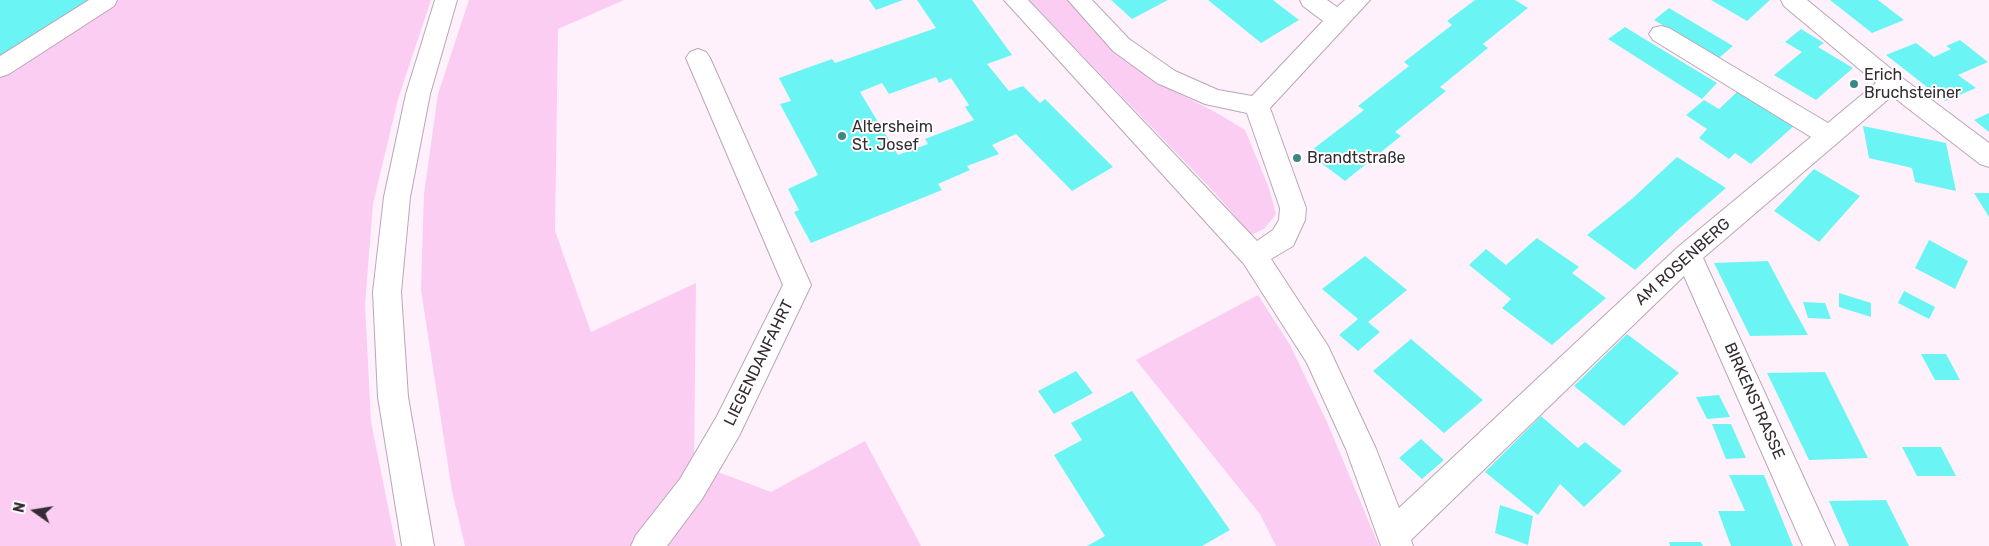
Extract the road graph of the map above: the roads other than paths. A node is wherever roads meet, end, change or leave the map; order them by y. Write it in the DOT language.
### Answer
graph roads {
  1 [pos="106,0"];
  2 [pos="446,0"];
  3 [pos="1015,0"];
  4 [pos="1079,0"];
  5 [pos="1311,0"];
  6 [pos="1359,0"];
  7 [pos="1792,0"];
  8 [pos="1338,20"];
  9 [pos="1661,34"];
  10 [pos="698,58"];
  11 [pos="0,68"];
  12 [pos="1892,83"];
  13 [pos="1257,106"];
  14 [pos="1830,136"];
  15 [pos="1989,157"];
  16 [pos="1688,255"];
  17 [pos="1254,256"];
  18 [pos="1396,540"];
  19 [pos="418,546"];
  20 [pos="647,546"];
  21 [pos="1820,546"];
  1 -- 11 [label="street"];
  2 -- 19 [label="street"];
  3 -- 17 [label="street"];
  4 -- 13 [label="street"];
  5 -- 8 [label="street"];
  6 -- 8 [label="street"];
  7 -- 12 [label="street"];
  8 -- 13 [label="street"];
  9 -- 14 [label="street"];
  10 -- 20 [label="street, LIEGENDANFAHRT"];
  12 -- 14 [label="street, AM ROSENBERG"];
  12 -- 15 [label="street"];
  13 -- 17 [label="street"];
  14 -- 16 [label="street, AM ROSENBERG"];
  16 -- 18 [label="street, AM ROSENBERG"];
  16 -- 21 [label="street, BIRKENSTRASSE"];
  17 -- 18 [label="street"];
}
